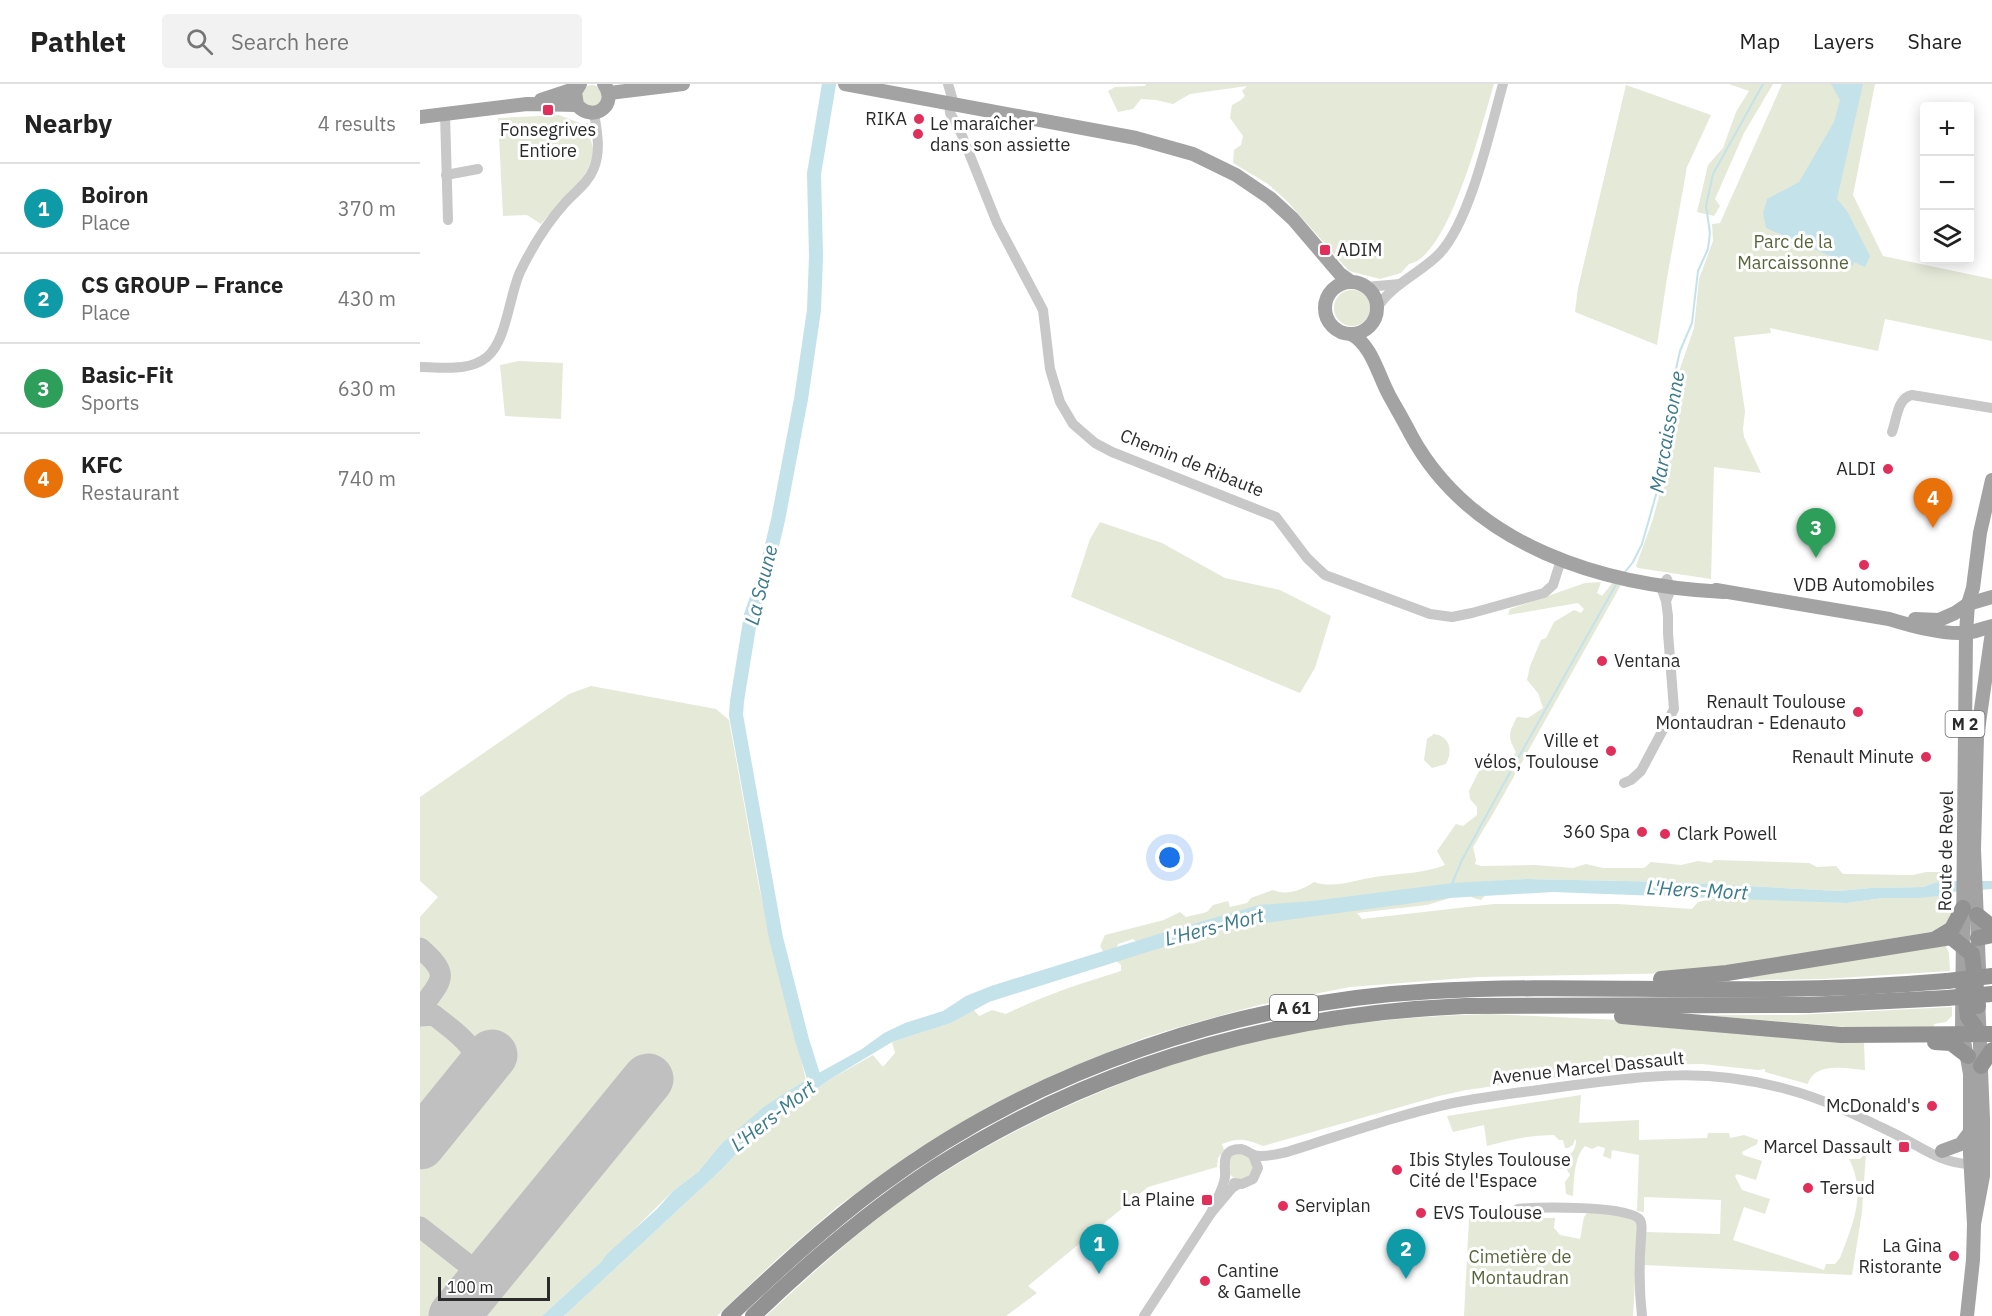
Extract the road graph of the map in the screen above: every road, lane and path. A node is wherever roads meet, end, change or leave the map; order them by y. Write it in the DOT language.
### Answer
graph roads {
  1 [pos="683,84"];
  2 [pos="845,84"];
  3 [pos="947,84"];
  4 [pos="1503,84"];
  5 [pos="578,86"];
  6 [pos="606,89"];
  7 [pos="527,104"];
  8 [pos="951,104"];
  9 [pos="577,105"];
  10 [pos="594,113"];
  11 [pos="445,114"];
  12 [pos="420,117"];
  13 [pos="478,170"];
  14 [pos="446,175"];
  15 [pos="448,220"];
  16 [pos="1321,253"];
  17 [pos="1351,282"];
  18 [pos="1400,284"];
  19 [pos="1366,287"];
  20 [pos="1331,292"];
  21 [pos="1377,308"];
  22 [pos="1372,324"];
  23 [pos="1351,334"];
  24 [pos="420,366"];
  25 [pos="1992,408"];
  26 [pos="1400,412"];
  27 [pos="1892,432"];
  28 [pos="1992,480"];
  29 [pos="1561,560"];
  30 [pos="1667,583"];
  31 [pos="1992,597"];
  32 [pos="1968,604"];
  33 [pos="1889,619"];
  34 [pos="1992,626"];
  35 [pos="1992,632"];
  36 [pos="1966,633"];
  37 [pos="1624,783"];
  38 [pos="1969,865"];
  39 [pos="1972,910"];
  40 [pos="1992,927"];
  41 [pos="1936,939"];
  42 [pos="1978,939"];
  43 [pos="1962,964"];
  44 [pos="1992,976"];
  45 [pos="1529,988"];
  46 [pos="1992,994"];
  47 [pos="1580,1006"];
  48 [pos="1978,1006"];
  49 [pos="1978,1034"];
  50 [pos="1869,1035"];
  51 [pos="1992,1050"];
  52 [pos="1974,1061"];
  53 [pos="1971,1094"];
  54 [pos="1983,1119"];
  55 [pos="1970,1132"];
  56 [pos="1992,1138"];
  57 [pos="1922,1148"];
  58 [pos="1942,1151"];
  59 [pos="1287,1152"];
  60 [pos="1254,1155"];
  61 [pos="1980,1159"];
  62 [pos="1258,1168"];
  63 [pos="1225,1175"];
  64 [pos="1238,1184"];
  65 [pos="1518,1209"];
  66 [pos="1210,1213"];
  67 [pos="1970,1311"];
  68 [pos="729,1316"];
  69 [pos="753,1316"];
  70 [pos="1144,1316"];
  71 [pos="1642,1316"];
  1 -- 6 [label="main road"];
  2 -- 8 [label="main road"];
  3 -- 8 [label="street, Chemin de Ribaute"];
  4 -- 18 [label="street"];
  5 -- 7 [label="main road"];
  5 -- 9 [label="main road"];
  6 -- 10 [label="main road"];
  7 -- 9 [label="main road"];
  7 -- 11 [label="main road"];
  8 -- 16 [label="main road"];
  8 -- 29 [label="street, Chemin de Ribaute"];
  9 -- 10 [label="main road"];
  10 -- 24 [label="street"];
  11 -- 12 [label="main road"];
  11 -- 14 [label="street"];
  13 -- 14 [label="street"];
  14 -- 15 [label="street"];
  16 -- 17 [label="main road"];
  16 -- 20 [label="main road"];
  17 -- 19 [label="main road"];
  17 -- 20 [label="main road"];
  18 -- 19 [label="street"];
  18 -- 21 [label="street"];
  19 -- 21 [label="main road"];
  20 -- 23 [label="main road"];
  21 -- 22 [label="main road"];
  22 -- 23 [label="main road"];
  22 -- 26 [label="main road"];
  23 -- 26 [label="main road"];
  25 -- 27 [label="street"];
  26 -- 29 [label="main road"];
  28 -- 32 [label="main road, Route de Revel"];
  29 -- 30 [label="main road"];
  30 -- 33 [label="main road"];
  30 -- 37 [label="street"];
  31 -- 32 [label="main road"];
  32 -- 33 [label="main road"];
  32 -- 36 [label="main road, Route de Revel"];
  33 -- 36 [label="main road"];
  34 -- 36 [label="main road"];
  35 -- 38 [label="main road, Route de Revel / M 2"];
  36 -- 38 [label="main road, Route de Revel / M 2"];
  38 -- 39 [label="main road, Route de Revel / M 2"];
  39 -- 40 [label="highway"];
  39 -- 41 [label="highway"];
  39 -- 42 [label="main road, Route de Revel / M 2"];
  41 -- 42 [label="highway"];
  41 -- 45 [label="highway"];
  42 -- 43 [label="main road, Route de Revel / M 2"];
  42 -- 48 [label="highway, M 2"];
  43 -- 49 [label="highway, M 2"];
  44 -- 45 [label="highway, A 61, bridge"];
  45 -- 68 [label="highway, A 61"];
  46 -- 47 [label="highway, A 61, bridge"];
  47 -- 50 [label="highway"];
  47 -- 69 [label="highway, A 61"];
  48 -- 49 [label="main road, M 2"];
  49 -- 50 [label="highway"];
  49 -- 52 [label="main road, M 2"];
  50 -- 52 [label="highway"];
  51 -- 52 [label="highway"];
  52 -- 53 [label="main road, M 2"];
  52 -- 54 [label="main road, M 2"];
  53 -- 55 [label="main road, M 2"];
  53 -- 61 [label="main road, M 2"];
  54 -- 56 [label="main road"];
  54 -- 61 [label="main road, M 2"];
  55 -- 58 [label="main road"];
  55 -- 61 [label="main road, M 2"];
  57 -- 58 [label="street, Avenue Marcel Dassault"];
  57 -- 59 [label="street, Avenue Marcel Dassault"];
  57 -- 61 [label="street, Avenue Marcel Dassault"];
  58 -- 61 [label="street, Avenue Marcel Dassault"];
  59 -- 60 [label="street, Avenue Marcel Dassault"];
  59 -- 62 [label="street, Avenue Marcel Dassault"];
  60 -- 62 [label="street"];
  60 -- 63 [label="street, Avenue Marcel Dassault"];
  61 -- 67 [label="main road, M 2"];
  62 -- 64 [label="street, Avenue Marcel Dassault"];
  63 -- 64 [label="street"];
  63 -- 66 [label="street, Avenue Marcel Dassault"];
  64 -- 66 [label="street, Avenue Marcel Dassault"];
  65 -- 71 [label="street"];
  66 -- 70 [label="street, Avenue Marcel Dassault"];
}
